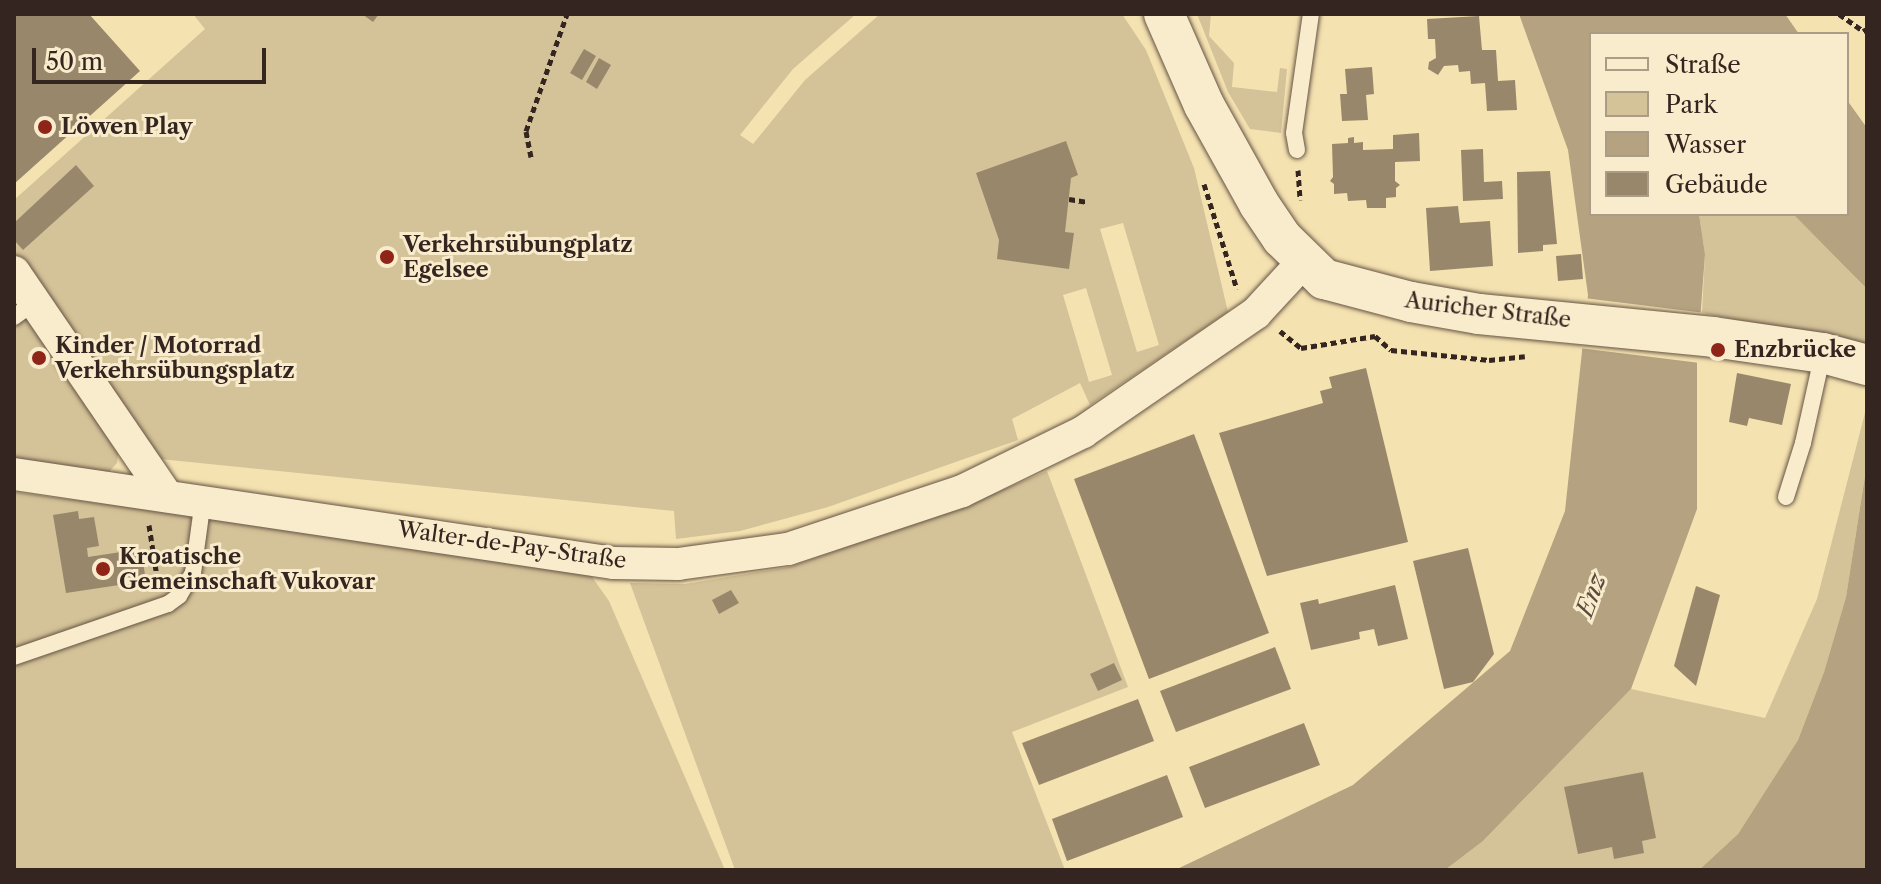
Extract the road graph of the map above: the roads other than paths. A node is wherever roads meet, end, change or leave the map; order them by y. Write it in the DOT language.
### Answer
graph roads {
  1 [pos="1164,14"];
  2 [pos="1311,14"];
  3 [pos="1297,150"];
  4 [pos="1304,261"];
  5 [pos="14,272"];
  6 [pos="24,309"];
  7 [pos="1823,353"];
  8 [pos="1867,365"];
  9 [pos="14,474"];
  10 [pos="156,494"];
  11 [pos="1786,497"];
  12 [pos="202,507"];
  13 [pos="14,657"];
  1 -- 4 [label="street, Auricher Straße"];
  2 -- 3 [label="lane"];
  4 -- 7 [label="street, Auricher Straße"];
  4 -- 10 [label="street, Walter-de-Pay-Straße"];
  5 -- 6 [label="street"];
  6 -- 10 [label="street"];
  7 -- 8 [label="street, Auricher Straße"];
  7 -- 11 [label="lane"];
  9 -- 10 [label="street, Walter-de-Pay-Straße"];
  12 -- 13 [label="lane"];
}
